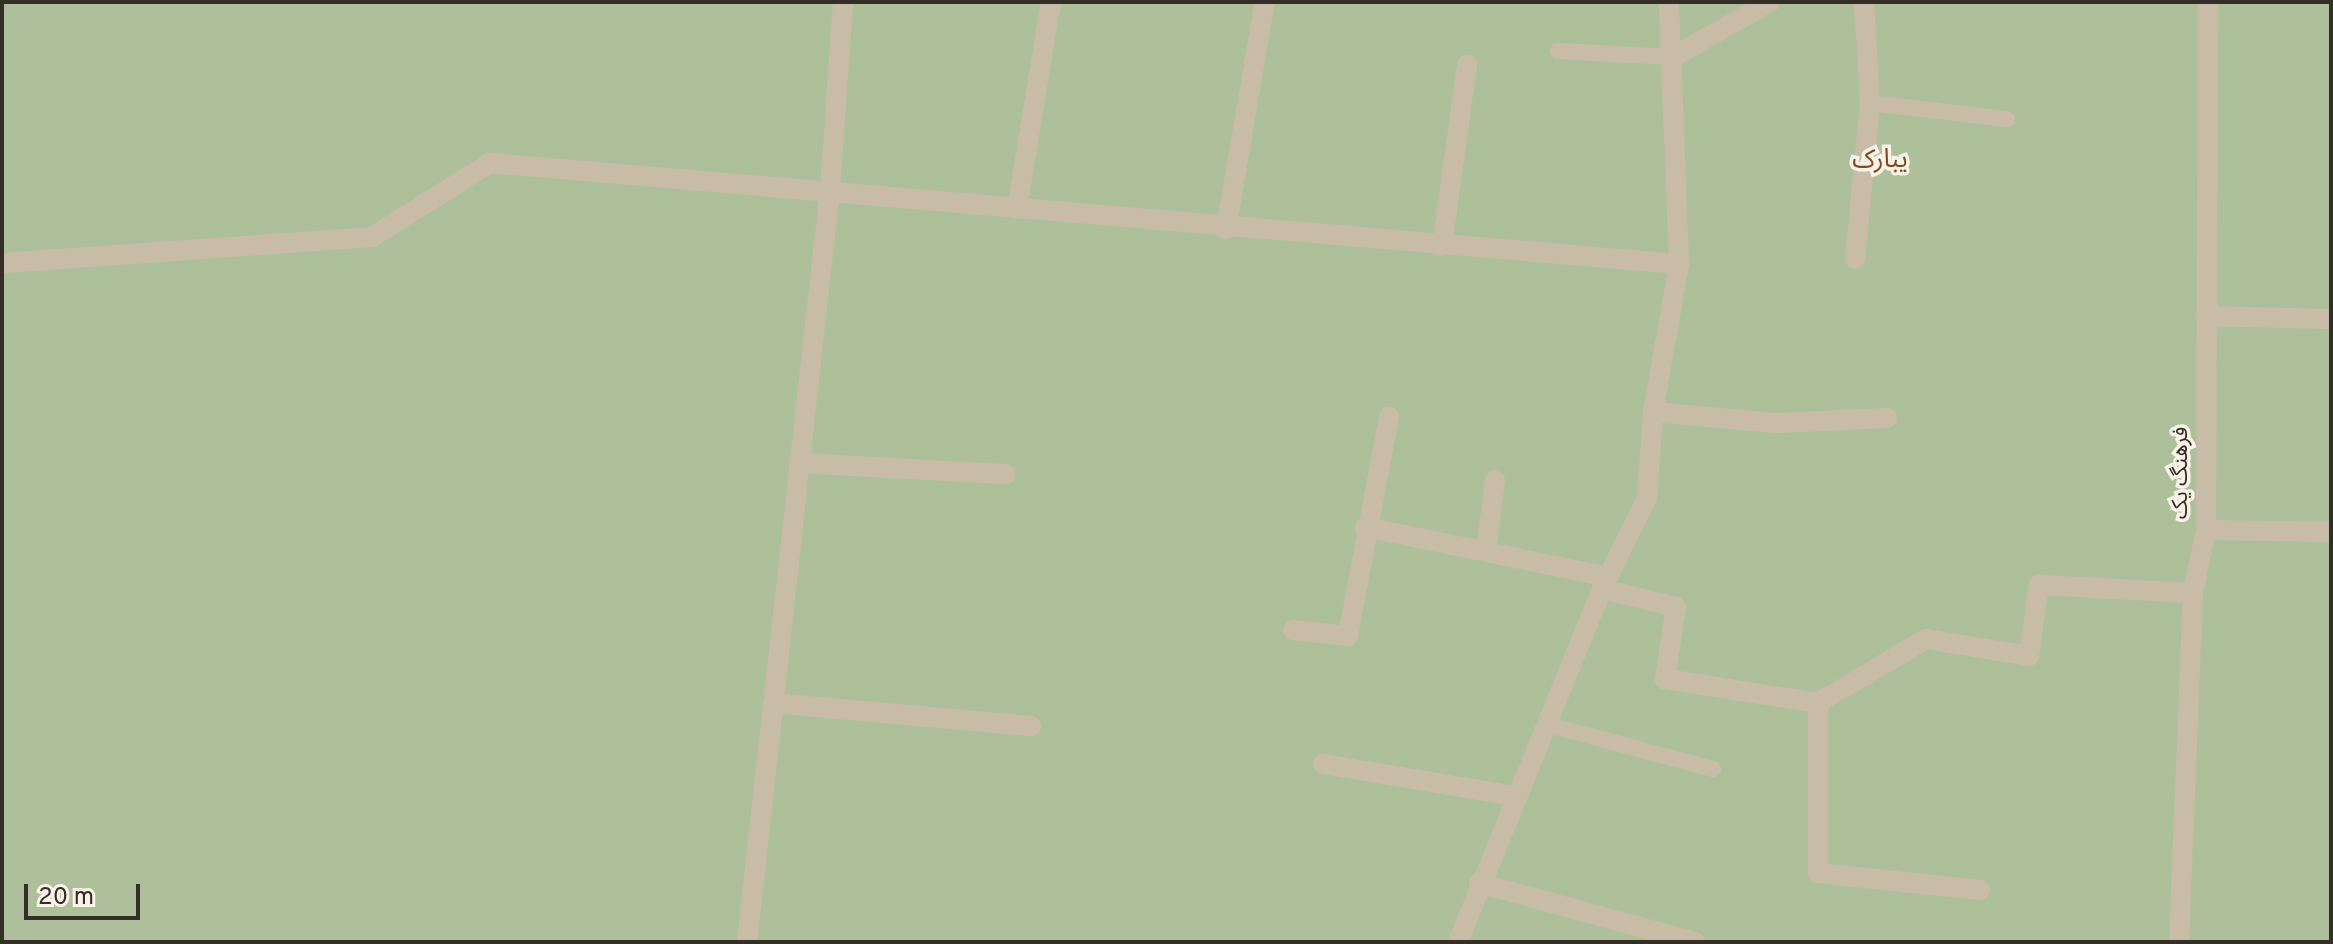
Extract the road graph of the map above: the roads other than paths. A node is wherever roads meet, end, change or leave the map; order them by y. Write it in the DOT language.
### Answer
graph roads {
  1 [pos="843,2"];
  2 [pos="1051,2"];
  3 [pos="1265,2"];
  4 [pos="1669,2"];
  5 [pos="1770,2"];
  6 [pos="1864,2"];
  7 [pos="2208,2"];
  8 [pos="1558,51"];
  9 [pos="1673,57"];
  10 [pos="1467,65"];
  11 [pos="1870,103"];
  12 [pos="2007,119"];
  13 [pos="830,189"];
  14 [pos="1017,209"];
  15 [pos="1226,229"];
  16 [pos="1442,246"];
  17 [pos="1855,259"];
  18 [pos="2,263"];
  19 [pos="1679,264"];
  20 [pos="2206,316"];
  21 [pos="2331,319"];
  22 [pos="1653,412"];
  23 [pos="1389,417"];
  24 [pos="1887,418"];
  25 [pos="800,463"];
  26 [pos="1006,474"];
  27 [pos="1495,481"];
  28 [pos="1365,527"];
  29 [pos="2206,530"];
  30 [pos="2331,532"];
  31 [pos="1486,552"];
  32 [pos="1605,583"];
  33 [pos="2193,593"];
  34 [pos="1293,630"];
  35 [pos="773,703"];
  36 [pos="1818,703"];
  37 [pos="1545,724"];
  38 [pos="1031,726"];
  39 [pos="1323,764"];
  40 [pos="1713,769"];
  41 [pos="1515,796"];
  42 [pos="1479,883"];
  43 [pos="1980,890"];
  44 [pos="747,942"];
  45 [pos="1458,942"];
  46 [pos="1695,942"];
  47 [pos="2179,942"];
  1 -- 13 [label="street"];
  2 -- 14 [label="street"];
  3 -- 15 [label="street"];
  4 -- 9 [label="street"];
  5 -- 9 [label="street"];
  6 -- 11 [label="street"];
  7 -- 20 [label="street, فرهنگ یک"];
  8 -- 9 [label="lane"];
  9 -- 19 [label="street"];
  10 -- 16 [label="street"];
  11 -- 12 [label="lane"];
  11 -- 17 [label="street"];
  13 -- 14 [label="street"];
  13 -- 18 [label="street"];
  13 -- 25 [label="street"];
  14 -- 15 [label="street"];
  15 -- 16 [label="street"];
  16 -- 19 [label="street"];
  19 -- 22 [label="street"];
  20 -- 21 [label="street"];
  20 -- 29 [label="street, فرهنگ یک"];
  22 -- 24 [label="street"];
  22 -- 32 [label="street"];
  23 -- 28 [label="street"];
  25 -- 26 [label="street"];
  25 -- 35 [label="street"];
  27 -- 31 [label="street"];
  28 -- 31 [label="street"];
  28 -- 34 [label="street"];
  29 -- 30 [label="street"];
  29 -- 33 [label="street, فرهنگ یک"];
  31 -- 32 [label="street"];
  32 -- 36 [label="street"];
  32 -- 37 [label="street"];
  33 -- 36 [label="street"];
  33 -- 47 [label="street, فرهنگ یک"];
  35 -- 38 [label="street"];
  35 -- 44 [label="street"];
  36 -- 43 [label="street"];
  37 -- 40 [label="lane"];
  37 -- 41 [label="street"];
  39 -- 41 [label="street"];
  41 -- 42 [label="street"];
  42 -- 45 [label="street"];
  42 -- 46 [label="street"];
}
